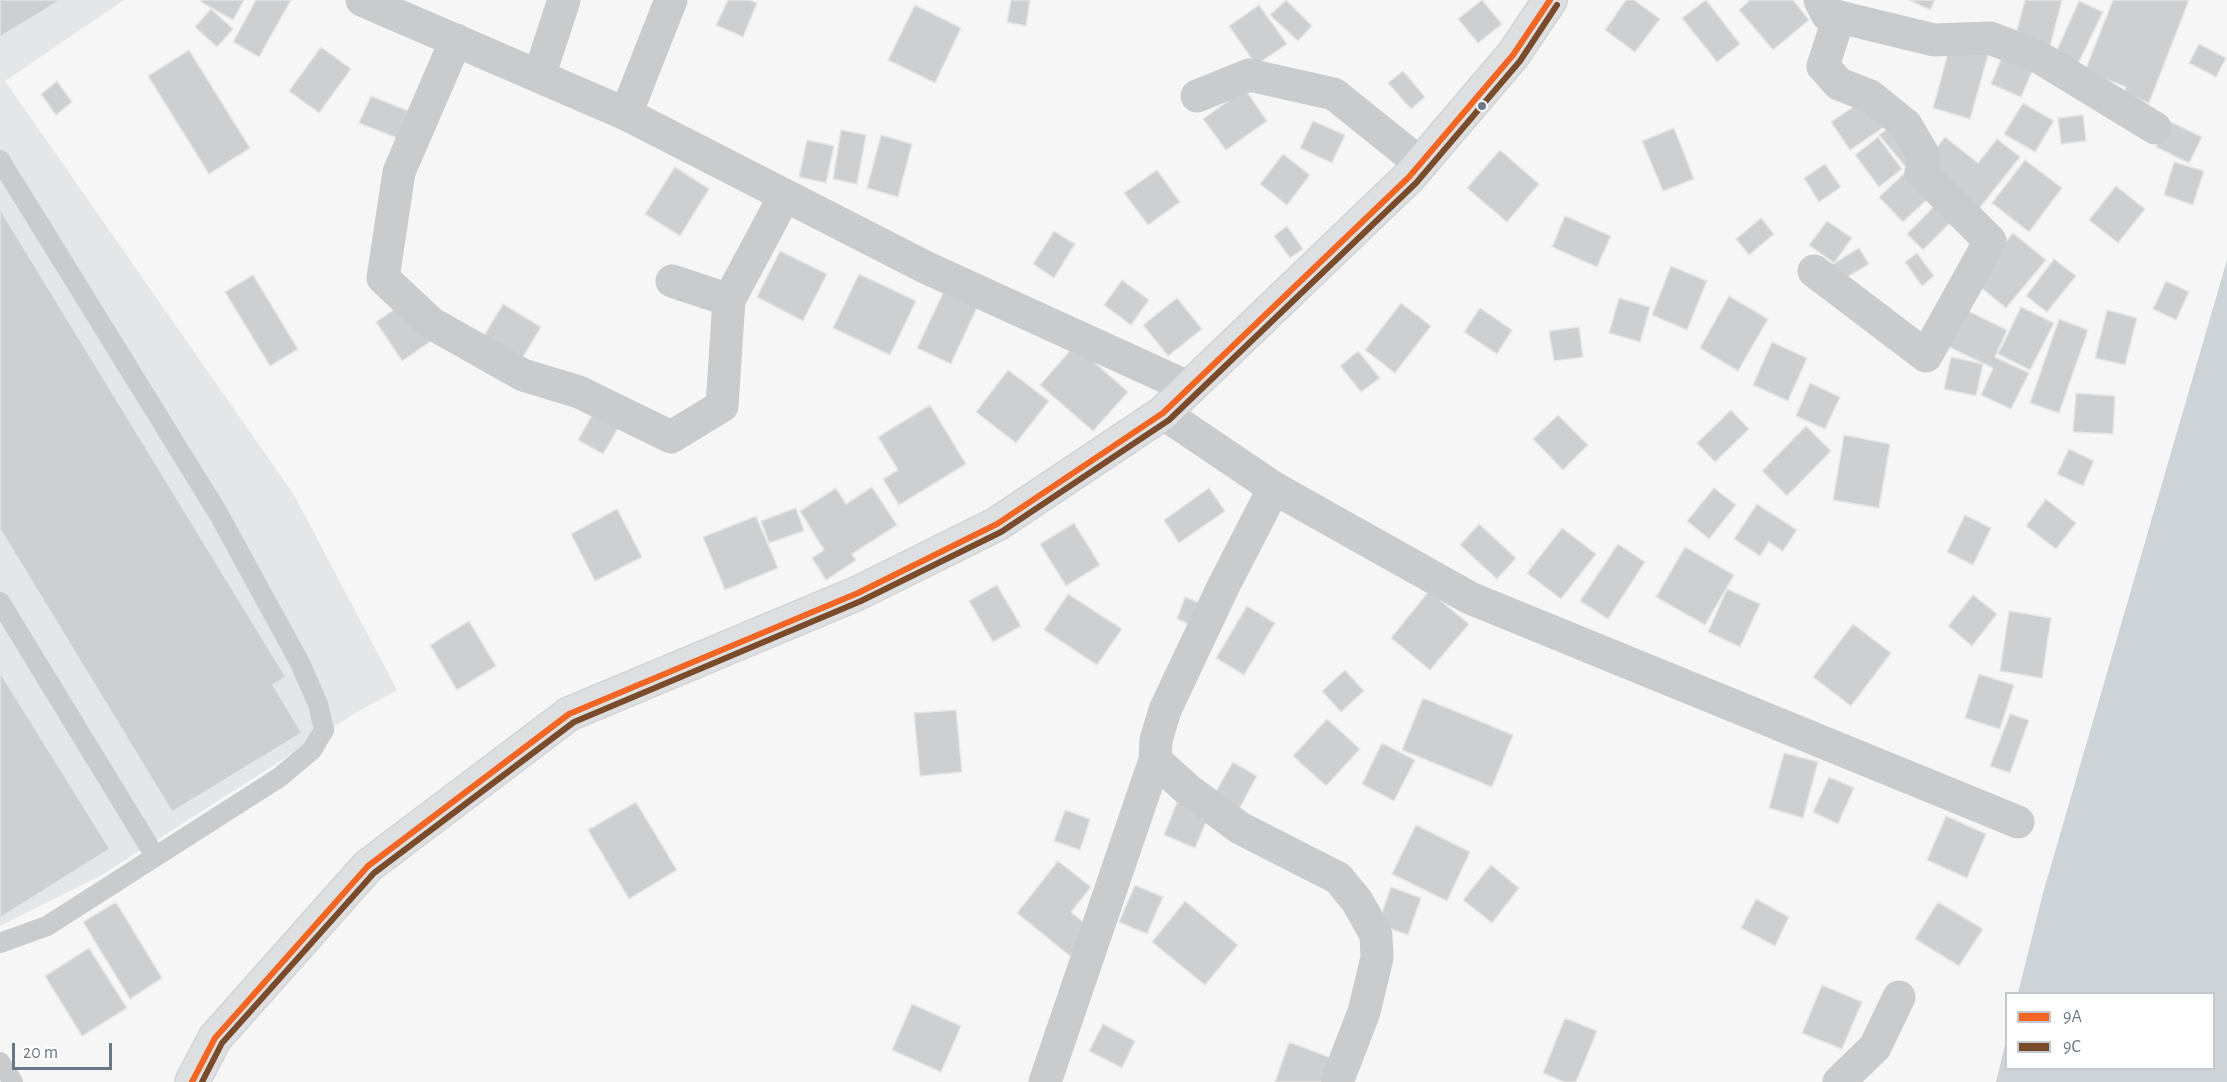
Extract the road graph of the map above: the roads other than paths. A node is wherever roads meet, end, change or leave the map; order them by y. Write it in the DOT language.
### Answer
graph roads {
  1 [pos="362,0"];
  2 [pos="564,0"];
  3 [pos="671,0"];
  4 [pos="1550,0"];
  5 [pos="1829,9"];
  6 [pos="456,40"];
  7 [pos="539,76"];
  8 [pos="1197,96"];
  9 [pos="626,114"];
  10 [pos="2155,128"];
  11 [pos="0,160"];
  12 [pos="1421,164"];
  13 [pos="785,195"];
  14 [pos="1814,271"];
  15 [pos="672,281"];
  16 [pos="729,300"];
  17 [pos="1190,388"];
  18 [pos="1163,413"];
  19 [pos="1274,488"];
  20 [pos="0,602"];
  21 [pos="1155,760"];
  22 [pos="2018,822"];
  23 [pos="155,856"];
  24 [pos="0,943"];
  25 [pos="1899,997"];
  26 [pos="0,1062"];
  27 [pos="13,1082"];
  28 [pos="192,1082"];
  29 [pos="1045,1082"];
  30 [pos="1337,1082"];
  31 [pos="1839,1082"];
  1 -- 6 [label="street"];
  2 -- 7 [label="street"];
  3 -- 9 [label="street"];
  4 -- 12 [label="main road"];
  5 -- 10 [label="street"];
  5 -- 14 [label="street"];
  6 -- 7 [label="street"];
  6 -- 16 [label="street"];
  7 -- 9 [label="street"];
  8 -- 12 [label="street"];
  9 -- 13 [label="street"];
  11 -- 23 [label="lane"];
  12 -- 17 [label="main road"];
  13 -- 16 [label="street"];
  13 -- 17 [label="street"];
  15 -- 16 [label="street"];
  17 -- 18 [label="main road"];
  18 -- 19 [label="street"];
  18 -- 28 [label="main road"];
  19 -- 21 [label="street"];
  19 -- 22 [label="street"];
  20 -- 23 [label="lane"];
  21 -- 29 [label="street"];
  21 -- 30 [label="street"];
  23 -- 24 [label="lane"];
  25 -- 31 [label="street"];
  26 -- 27 [label="lane"];
}
